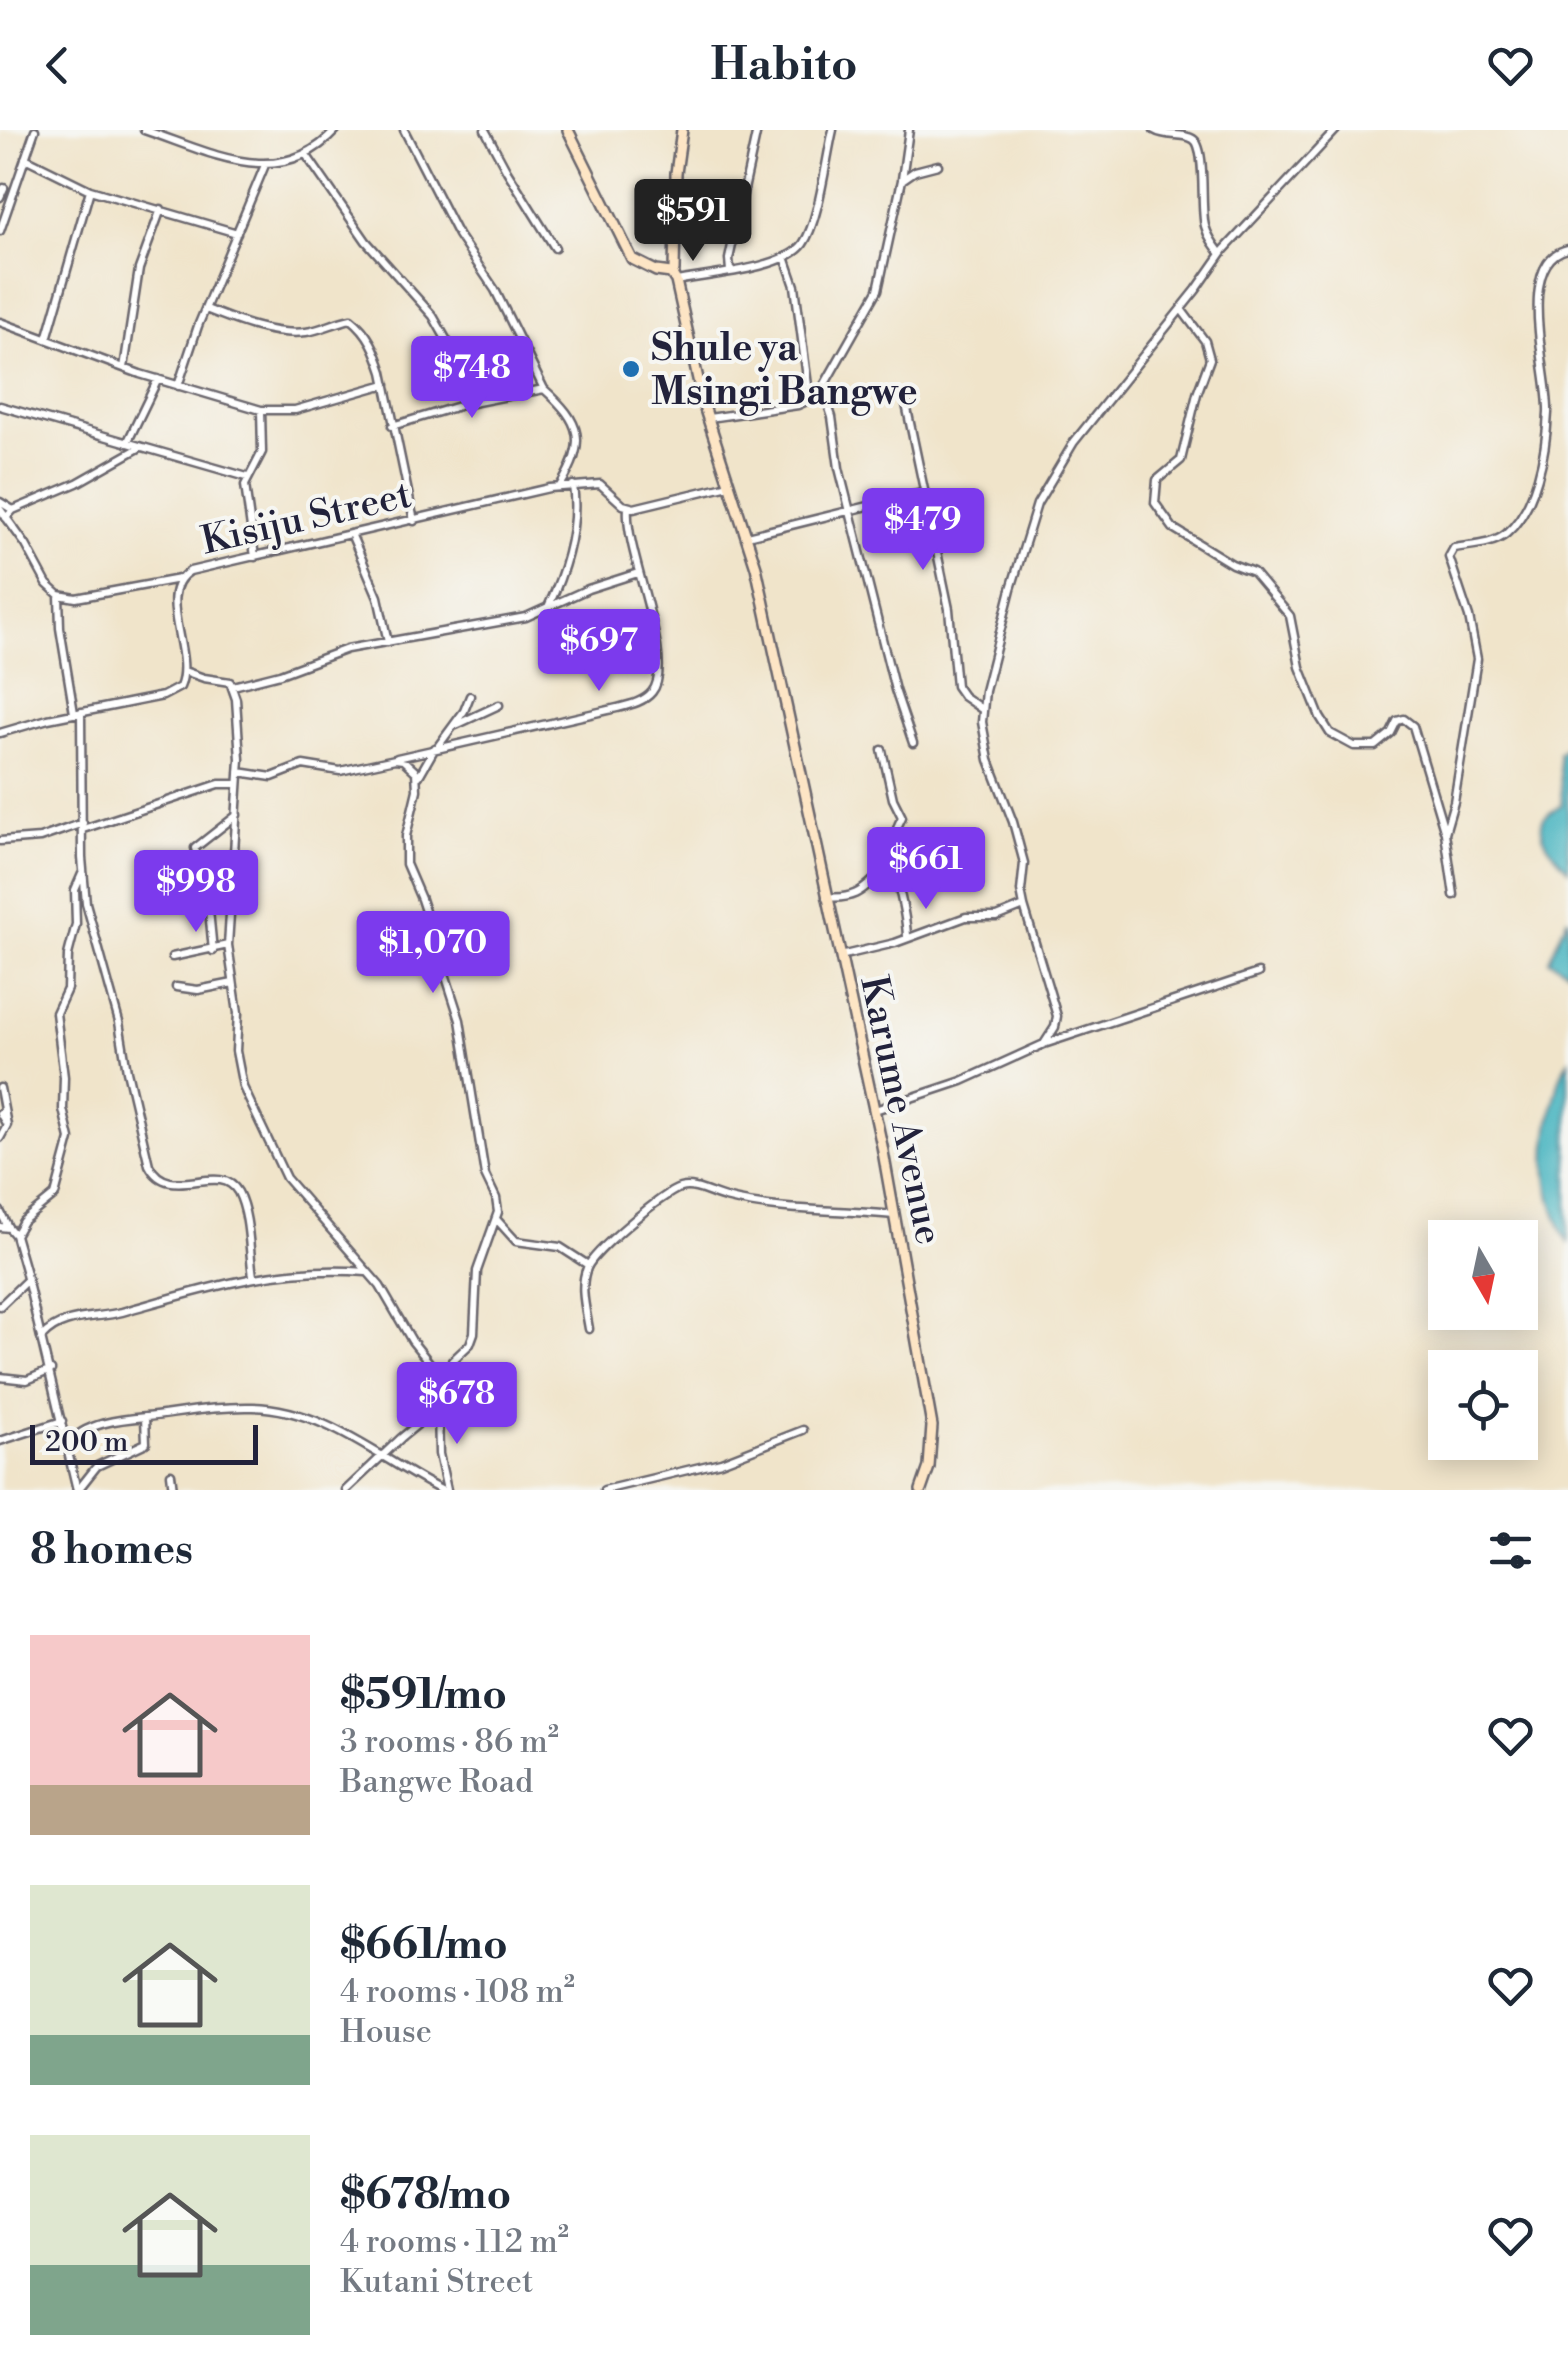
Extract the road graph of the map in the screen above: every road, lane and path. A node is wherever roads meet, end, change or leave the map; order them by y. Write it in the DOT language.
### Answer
graph roads {
  1 [pos="35,130"];
  2 [pos="144,130"];
  3 [pos="336,130"];
  4 [pos="404,130"];
  5 [pos="485,130"];
  6 [pos="568,130"];
  7 [pos="682,130"];
  8 [pos="757,130"];
  9 [pos="833,130"];
  10 [pos="909,130"];
  11 [pos="1154,130"];
  12 [pos="1336,130"];
  13 [pos="307,156"];
  14 [pos="25,158"];
  15 [pos="266,165"];
  16 [pos="938,165"];
  17 [pos="902,180"];
  18 [pos="5,189"];
  19 [pos="90,190"];
  20 [pos="0,197"];
  21 [pos="161,209"];
  22 [pos="0,232"];
  23 [pos="237,233"];
  24 [pos="556,248"];
  25 [pos="1568,249"];
  26 [pos="1221,254"];
  27 [pos="784,257"];
  28 [pos="730,271"];
  29 [pos="674,277"];
  30 [pos="206,309"];
  31 [pos="1181,309"];
  32 [pos="0,322"];
  33 [pos="47,339"];
  34 [pos="124,368"];
  35 [pos="158,379"];
  36 [pos="386,384"];
  37 [pos="178,386"];
  38 [pos="544,389"];
  39 [pos="823,389"];
  40 [pos="810,401"];
  41 [pos="467,404"];
  42 [pos="906,404"];
  43 [pos="0,406"];
  44 [pos="262,410"];
  45 [pos="709,418"];
  46 [pos="392,426"];
  47 [pos="127,443"];
  48 [pos="140,448"];
  49 [pos="247,477"];
  50 [pos="573,484"];
  51 [pos="730,484"];
  52 [pos="560,487"];
  53 [pos="926,492"];
  54 [pos="0,506"];
  55 [pos="628,508"];
  56 [pos="13,510"];
  57 [pos="851,510"];
  58 [pos="6,518"];
  59 [pos="414,521"];
  60 [pos="352,536"];
  61 [pos="747,536"];
  62 [pos="255,557"];
  63 [pos="638,573"];
  64 [pos="180,578"];
  65 [pos="59,595"];
  66 [pos="548,608"];
  67 [pos="388,642"];
  68 [pos="184,671"];
  69 [pos="233,686"];
  70 [pos="470,696"];
  71 [pos="500,705"];
  72 [pos="983,710"];
  73 [pos="78,712"];
  74 [pos="454,726"];
  75 [pos="0,733"];
  76 [pos="914,743"];
  77 [pos="437,746"];
  78 [pos="882,750"];
  79 [pos="392,760"];
  80 [pos="239,772"];
  81 [pos="417,780"];
  82 [pos="238,784"];
  83 [pos="237,815"];
  84 [pos="83,826"];
  85 [pos="1445,832"];
  86 [pos="0,841"];
  87 [pos="895,851"];
  88 [pos="922,857"];
  89 [pos="895,862"];
  90 [pos="83,873"];
  91 [pos="1454,895"];
  92 [pos="826,897"];
  93 [pos="1024,906"];
  94 [pos="908,938"];
  95 [pos="228,945"];
  96 [pos="213,951"];
  97 [pos="840,956"];
  98 [pos="172,957"];
  99 [pos="1258,973"];
  100 [pos="233,983"];
  101 [pos="176,987"];
  102 [pos="1044,1044"];
  103 [pos="0,1088"];
  104 [pos="874,1110"];
  105 [pos="0,1113"];
  106 [pos="7,1124"];
  107 [pos="0,1138"];
  108 [pos="0,1210"];
  109 [pos="895,1215"];
  110 [pos="498,1220"];
  111 [pos="8,1230"];
  112 [pos="588,1265"];
  113 [pos="368,1272"];
  114 [pos="253,1276"];
  115 [pos="28,1278"];
  116 [pos="0,1306"];
  117 [pos="589,1329"];
  118 [pos="42,1337"];
  119 [pos="51,1370"];
  120 [pos="0,1377"];
  121 [pos="442,1378"];
  122 [pos="438,1407"];
  123 [pos="145,1417"];
  124 [pos="62,1421"];
  125 [pos="803,1430"];
  126 [pos="0,1441"];
  127 [pos="68,1444"];
  128 [pos="382,1456"];
  129 [pos="171,1474"];
  130 [pos="77,1490"];
  131 [pos="173,1490"];
  132 [pos="346,1490"];
  133 [pos="444,1490"];
  134 [pos="604,1490"];
  135 [pos="920,1490"];
  1 -- 14 [label="street"];
  2 -- 15 [label="street"];
  3 -- 13 [label="street"];
  4 -- 38 [label="street"];
  5 -- 24 [label="street"];
  6 -- 29 [label="street"];
  7 -- 29 [label="street, Karume Avenue"];
  8 -- 28 [label="street"];
  9 -- 27 [label="street"];
  10 -- 17 [label="street"];
  11 -- 26 [label="street"];
  12 -- 26 [label="street"];
  13 -- 15 [label="street"];
  13 -- 41 [label="street"];
  14 -- 18 [label="street"];
  14 -- 19 [label="street"];
  15 -- 23 [label="street"];
  16 -- 17 [label="street"];
  17 -- 39 [label="street"];
  18 -- 20 [label="street"];
  18 -- 22 [label="street"];
  19 -- 21 [label="street"];
  19 -- 33 [label="street"];
  21 -- 23 [label="street"];
  21 -- 34 [label="street"];
  23 -- 30 [label="street"];
  25 -- 85 [label="street"];
  26 -- 31 [label="street"];
  27 -- 28 [label="street"];
  27 -- 40 [label="street"];
  28 -- 29 [label="street"];
  29 -- 45 [label="street, Karume Avenue"];
  30 -- 36 [label="street"];
  30 -- 37 [label="street"];
  31 -- 72 [label="street"];
  31 -- 85 [label="street"];
  32 -- 33 [label="street"];
  33 -- 34 [label="street"];
  34 -- 35 [label="street"];
  35 -- 37 [label="street"];
  35 -- 47 [label="street"];
  36 -- 44 [label="street"];
  36 -- 46 [label="street"];
  37 -- 44 [label="street"];
  38 -- 41 [label="street"];
  38 -- 52 [label="street"];
  39 -- 40 [label="street"];
  39 -- 57 [label="street"];
  40 -- 45 [label="street"];
  41 -- 46 [label="street"];
  42 -- 53 [label="street"];
  43 -- 47 [label="street"];
  44 -- 49 [label="street"];
  45 -- 51 [label="street, Karume Avenue"];
  46 -- 59 [label="street"];
  47 -- 48 [label="street"];
  48 -- 49 [label="street"];
  48 -- 56 [label="street"];
  49 -- 62 [label="street"];
  50 -- 52 [label="street, Kisiju Street"];
  50 -- 55 [label="street"];
  50 -- 66 [label="street"];
  51 -- 55 [label="street"];
  51 -- 61 [label="street, Karume Avenue"];
  52 -- 59 [label="street, Kisiju Street"];
  53 -- 57 [label="street"];
  53 -- 72 [label="street"];
  54 -- 56 [label="street"];
  54 -- 58 [label="street"];
  55 -- 63 [label="street"];
  56 -- 58 [label="street"];
  57 -- 61 [label="street"];
  57 -- 76 [label="street"];
  58 -- 65 [label="street"];
  59 -- 60 [label="street, Kisiju Street"];
  60 -- 62 [label="street, Kisiju Street"];
  60 -- 67 [label="street"];
  61 -- 92 [label="street, Karume Avenue"];
  62 -- 64 [label="street, Kisiju Street"];
  63 -- 66 [label="street"];
  63 -- 77 [label="street"];
  64 -- 65 [label="street"];
  64 -- 68 [label="street, Kisiju Street"];
  65 -- 73 [label="street"];
  66 -- 67 [label="street"];
  67 -- 69 [label="street"];
  68 -- 69 [label="street"];
  68 -- 73 [label="street"];
  69 -- 80 [label="street"];
  70 -- 74 [label="street"];
  71 -- 74 [label="street"];
  72 -- 93 [label="street"];
  73 -- 75 [label="street"];
  73 -- 84 [label="street"];
  74 -- 77 [label="street"];
  77 -- 79 [label="street"];
  77 -- 81 [label="street"];
  78 -- 87 [label="street"];
  79 -- 80 [label="street"];
  79 -- 81 [label="street"];
  80 -- 82 [label="street"];
  81 -- 110 [label="street"];
  82 -- 83 [label="street"];
  82 -- 84 [label="street"];
  83 -- 95 [label="street"];
  83 -- 96 [label="street"];
  84 -- 86 [label="street"];
  84 -- 90 [label="street"];
  85 -- 91 [label="street"];
  87 -- 88 [label="street"];
  87 -- 89 [label="street"];
  89 -- 92 [label="street"];
  89 -- 94 [label="street"];
  90 -- 111 [label="street"];
  90 -- 114 [label="street"];
  92 -- 97 [label="street, Karume Avenue"];
  93 -- 94 [label="street"];
  93 -- 102 [label="street"];
  94 -- 97 [label="street"];
  95 -- 96 [label="street"];
  95 -- 100 [label="street"];
  96 -- 98 [label="street"];
  97 -- 104 [label="street, Karume Avenue"];
  99 -- 102 [label="street"];
  100 -- 101 [label="street"];
  100 -- 113 [label="street"];
  102 -- 104 [label="street"];
  103 -- 106 [label="street"];
  104 -- 109 [label="street, Karume Avenue"];
  105 -- 106 [label="street"];
  106 -- 107 [label="street"];
  108 -- 111 [label="street"];
  109 -- 112 [label="street"];
  109 -- 135 [label="street, Karume Avenue"];
  110 -- 112 [label="street"];
  110 -- 121 [label="street"];
  111 -- 115 [label="street"];
  112 -- 117 [label="street"];
  113 -- 114 [label="street"];
  113 -- 121 [label="street"];
  114 -- 118 [label="street"];
  115 -- 116 [label="street"];
  115 -- 118 [label="street"];
  118 -- 119 [label="street"];
  119 -- 120 [label="street"];
  119 -- 124 [label="street"];
  121 -- 122 [label="street"];
  122 -- 128 [label="street"];
  122 -- 133 [label="street"];
  123 -- 127 [label="street"];
  123 -- 128 [label="street"];
  123 -- 130 [label="street"];
  124 -- 126 [label="street"];
  124 -- 127 [label="street"];
  125 -- 134 [label="street"];
  127 -- 130 [label="street"];
  128 -- 132 [label="street"];
  128 -- 133 [label="street"];
  129 -- 131 [label="street"];
}
